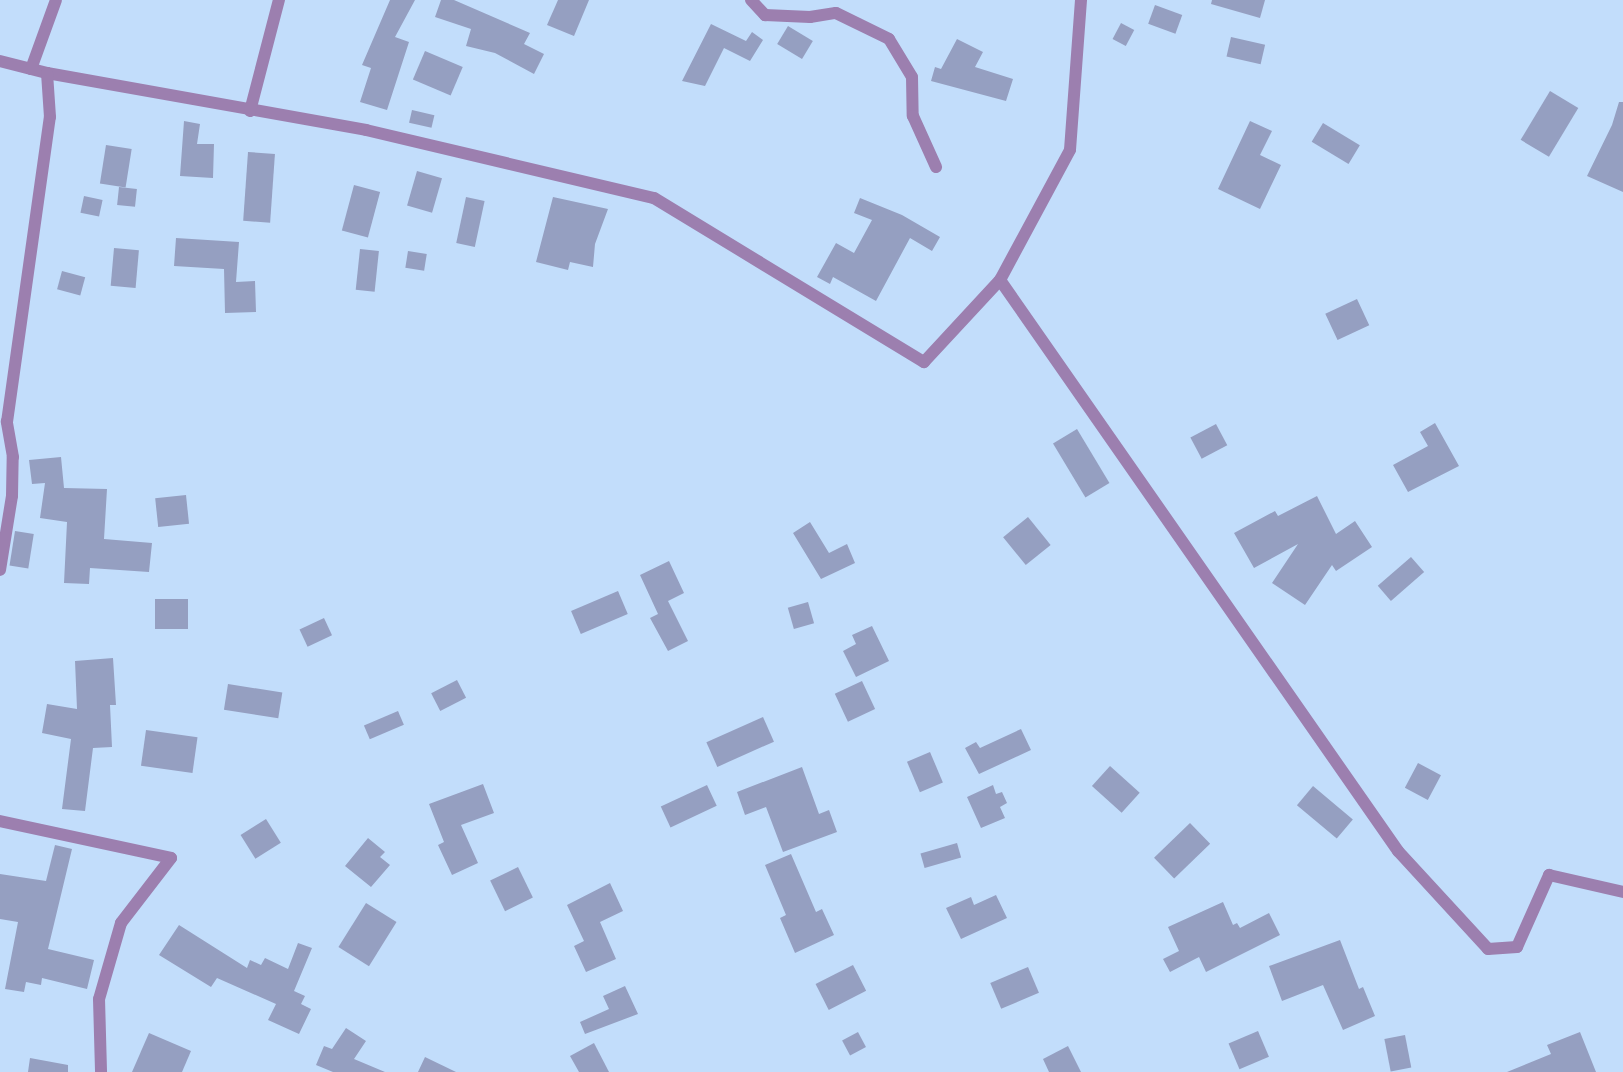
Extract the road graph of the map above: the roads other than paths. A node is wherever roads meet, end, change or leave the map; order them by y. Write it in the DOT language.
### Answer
graph roads {
  1 [pos="56,0"];
  2 [pos="279,0"];
  3 [pos="751,0"];
  4 [pos="1081,0"];
  5 [pos="0,62"];
  6 [pos="31,69"];
  7 [pos="47,74"];
  8 [pos="250,111"];
  9 [pos="936,167"];
  10 [pos="1000,280"];
  11 [pos="4,421"];
  12 [pos="0,570"];
  13 [pos="0,821"];
  14 [pos="1623,892"];
  15 [pos="101,1072"];
  1 -- 6 [label="street"];
  2 -- 8 [label="street"];
  3 -- 9 [label="street"];
  4 -- 10 [label="street"];
  5 -- 6 [label="street"];
  6 -- 7 [label="street"];
  7 -- 8 [label="street"];
  7 -- 11 [label="street"];
  8 -- 10 [label="street"];
  10 -- 14 [label="street"];
  11 -- 12 [label="street"];
  13 -- 15 [label="street"];
}
